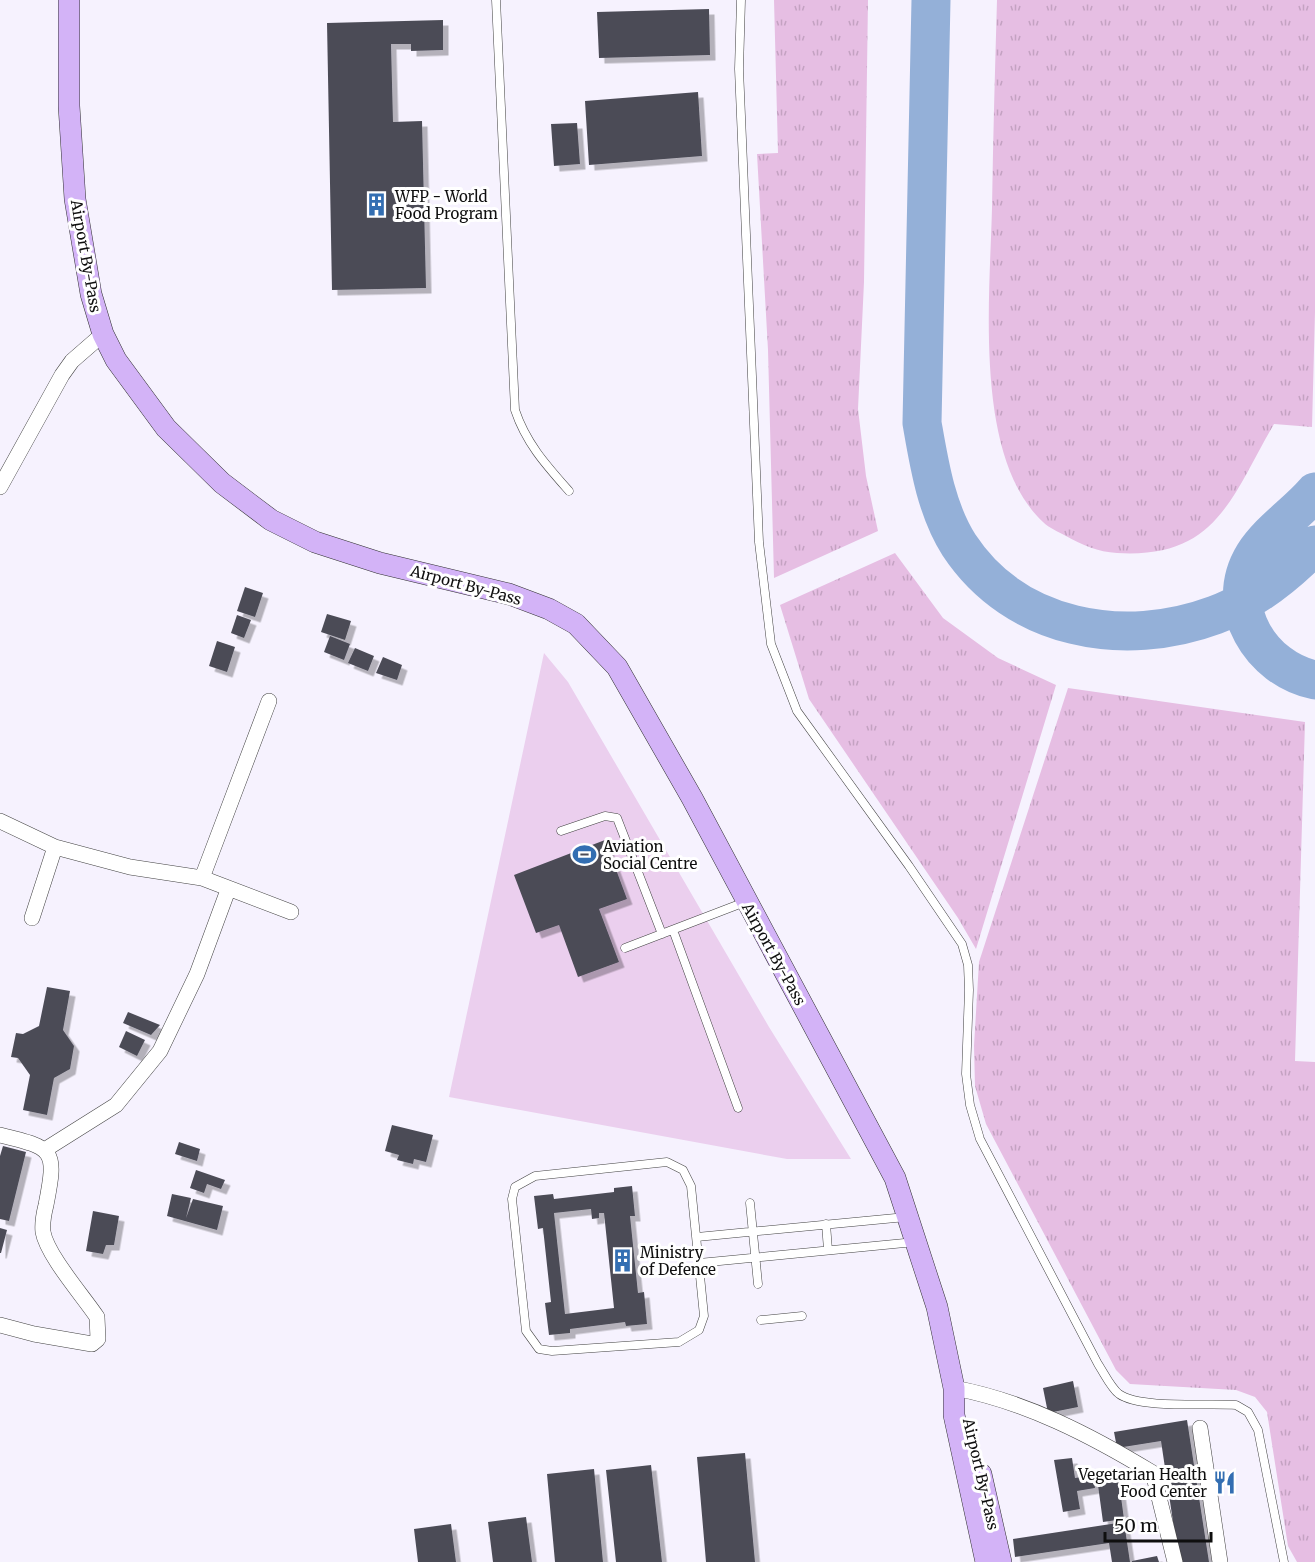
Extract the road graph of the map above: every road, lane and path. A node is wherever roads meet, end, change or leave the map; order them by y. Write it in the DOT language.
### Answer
graph roads {
  1 [pos="69,0"];
  2 [pos="496,0"];
  3 [pos="741,0"];
  4 [pos="103,334"];
  5 [pos="0,487"];
  6 [pos="569,491"];
  7 [pos="269,701"];
  8 [pos="0,821"];
  9 [pos="561,831"];
  10 [pos="55,847"];
  11 [pos="202,878"];
  12 [pos="228,890"];
  13 [pos="745,902"];
  14 [pos="291,912"];
  15 [pos="32,918"];
  16 [pos="673,930"];
  17 [pos="662,934"];
  18 [pos="625,948"];
  19 [pos="738,1108"];
  20 [pos="0,1135"];
  21 [pos="46,1149"];
  22 [pos="750,1203"];
  23 [pos="908,1217"];
  24 [pos="826,1224"];
  25 [pos="755,1230"];
  26 [pos="697,1237"];
  27 [pos="916,1242"];
  28 [pos="828,1250"];
  29 [pos="757,1258"];
  30 [pos="699,1263"];
  31 [pos="758,1284"];
  32 [pos="802,1316"];
  33 [pos="761,1320"];
  34 [pos="0,1325"];
  35 [pos="954,1388"];
  36 [pos="1200,1428"];
  37 [pos="986,1562"];
  38 [pos="1002,1562"];
  39 [pos="1175,1562"];
  40 [pos="1220,1562"];
  41 [pos="1284,1562"];
  1 -- 4 [label="main road, Airport By-Pass"];
  2 -- 6 [label="lane"];
  3 -- 41 [label="lane"];
  4 -- 5 [label="street"];
  4 -- 13 [label="main road, Airport By-Pass"];
  7 -- 11 [label="street"];
  8 -- 10 [label="street"];
  9 -- 17 [label="lane"];
  10 -- 11 [label="street"];
  10 -- 15 [label="street"];
  11 -- 12 [label="street"];
  12 -- 14 [label="street"];
  12 -- 21 [label="street"];
  13 -- 16 [label="lane"];
  13 -- 23 [label="main road, Airport By-Pass"];
  16 -- 17 [label="lane"];
  16 -- 19 [label="lane"];
  17 -- 18 [label="lane"];
  20 -- 21 [label="street"];
  21 -- 34 [label="street"];
  22 -- 25 [label="lane"];
  23 -- 24 [label="lane"];
  23 -- 27 [label="main road, Airport By-Pass"];
  24 -- 25 [label="lane"];
  24 -- 28 [label="lane"];
  25 -- 26 [label="lane"];
  25 -- 29 [label="lane"];
  26 -- 30 [label="lane"];
  26 -- 30 [label="lane"];
  27 -- 28 [label="lane"];
  27 -- 35 [label="main road, Airport By-Pass"];
  28 -- 29 [label="lane"];
  29 -- 30 [label="lane"];
  29 -- 31 [label="lane"];
  32 -- 33 [label="lane"];
  35 -- 37 [label="main road, Airport By-Pass"];
  35 -- 38 [label="main road, Airport By-Pass"];
  35 -- 39 [label="street"];
  36 -- 40 [label="street"];
}
